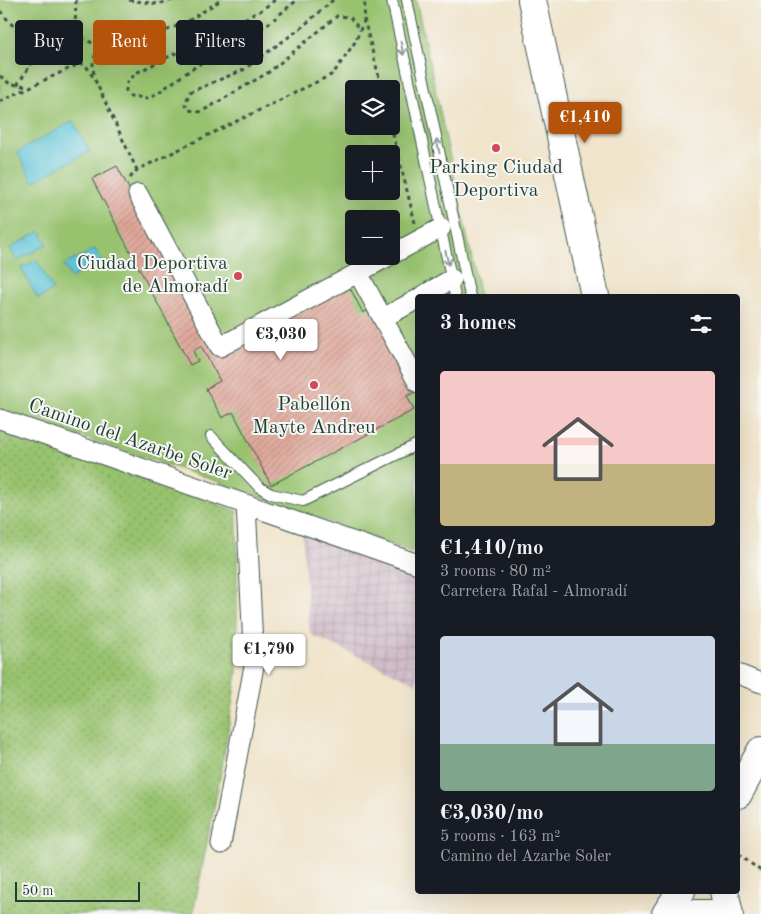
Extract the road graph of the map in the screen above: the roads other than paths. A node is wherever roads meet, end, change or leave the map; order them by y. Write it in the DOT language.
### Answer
graph roads {
  1 [pos="392,0"];
  2 [pos="407,0"];
  3 [pos="532,0"];
  4 [pos="138,194"];
  5 [pos="441,228"];
  6 [pos="400,251"];
  7 [pos="373,265"];
  8 [pos="358,273"];
  9 [pos="454,288"];
  10 [pos="430,294"];
  11 [pos="470,294"];
  12 [pos="596,294"];
  13 [pos="415,301"];
  14 [pos="383,318"];
  15 [pos="415,377"];
  16 [pos="0,419"];
  17 [pos="210,436"];
  18 [pos="415,445"];
  19 [pos="246,504"];
  20 [pos="415,563"];
  21 [pos="740,675"];
  22 [pos="761,683"];
  23 [pos="761,751"];
  24 [pos="740,790"];
  25 [pos="221,844"];
  26 [pos="679,894"];
  27 [pos="725,894"];
  28 [pos="666,914"];
  29 [pos="684,914"];
  30 [pos="714,914"];
  31 [pos="729,914"];
  1 -- 5 [label="lane, one-way"];
  11 -- 2 [label="lane, one-way"];
  3 -- 12 [label="main road"];
  4 -- 8 [label="street"];
  5 -- 6 [label="street"];
  5 -- 9 [label="lane, one-way"];
  7 -- 8 [label="street"];
  8 -- 14 [label="street"];
  9 -- 10 [label="street"];
  13 -- 14 [label="street"];
  14 -- 15 [label="street"];
  16 -- 19 [label="street, Camino del Azarbe Soler"];
  17 -- 18 [label="lane"];
  19 -- 20 [label="street, Camino del Azarbe Soler"];
  19 -- 25 [label="street, Camino del Azarbe Soler"];
  21 -- 22 [label="street"];
  23 -- 24 [label="main road"];
  26 -- 28 [label="main road"];
  27 -- 31 [label="main road"];
  29 -- 30 [label="main road"];
}
